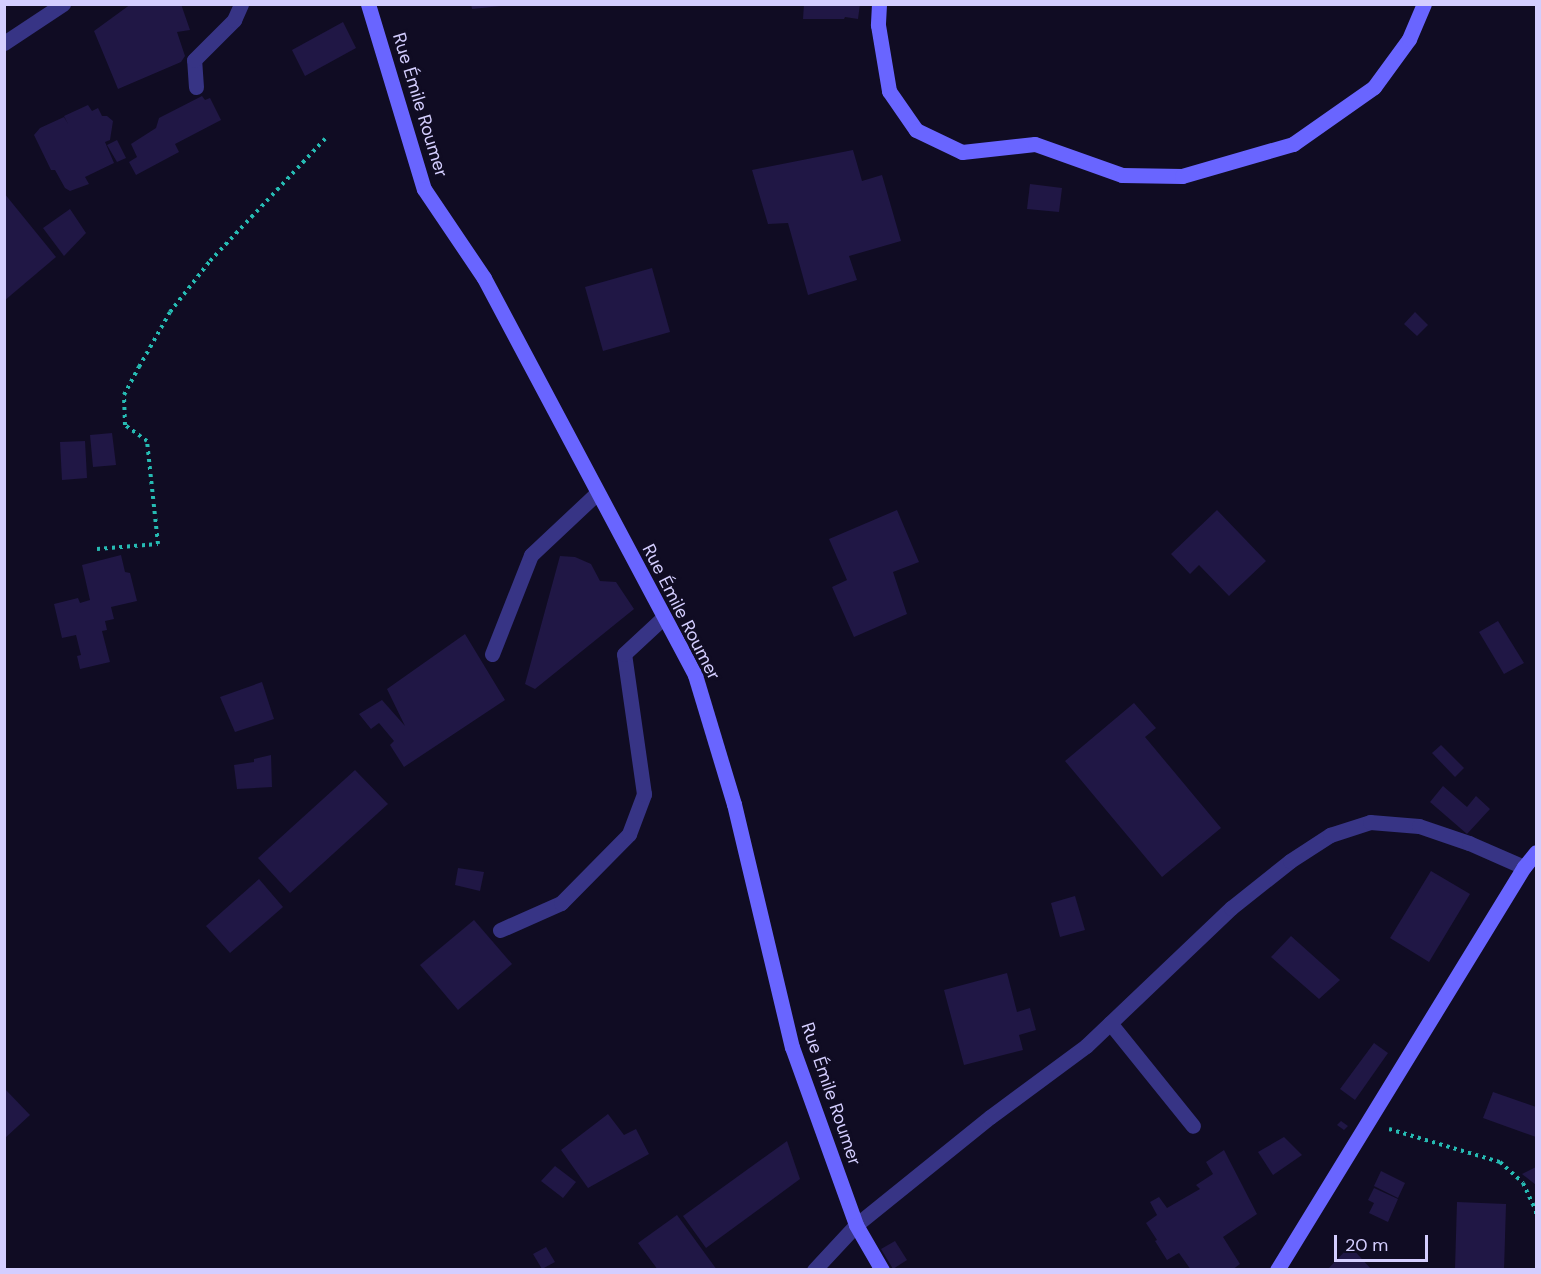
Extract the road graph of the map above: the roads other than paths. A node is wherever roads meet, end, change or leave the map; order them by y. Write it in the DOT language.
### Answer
graph roads {
  1 [pos="63,4"];
  2 [pos="241,4"];
  3 [pos="368,4"];
  4 [pos="879,4"];
  5 [pos="1424,4"];
  6 [pos="4,44"];
  7 [pos="196,87"];
  8 [pos="597,493"];
  9 [pos="664,617"];
  10 [pos="492,654"];
  11 [pos="1536,852"];
  12 [pos="1524,867"];
  13 [pos="500,930"];
  14 [pos="1110,1023"];
  15 [pos="1193,1126"];
  16 [pos="856,1225"];
  17 [pos="814,1269"];
  18 [pos="882,1269"];
  19 [pos="1277,1269"];
  1 -- 6 [label="street"];
  2 -- 7 [label="street"];
  3 -- 8 [label="street, Rue Émile Roumer"];
  4 -- 5 [label="street"];
  8 -- 9 [label="street, Rue Émile Roumer"];
  8 -- 10 [label="street"];
  9 -- 13 [label="street"];
  9 -- 16 [label="street, Rue Émile Roumer"];
  11 -- 12 [label="street"];
  12 -- 14 [label="street"];
  12 -- 19 [label="street"];
  14 -- 15 [label="street"];
  14 -- 16 [label="street"];
  16 -- 17 [label="street"];
  16 -- 18 [label="street, Rue Émile Roumer"];
}
